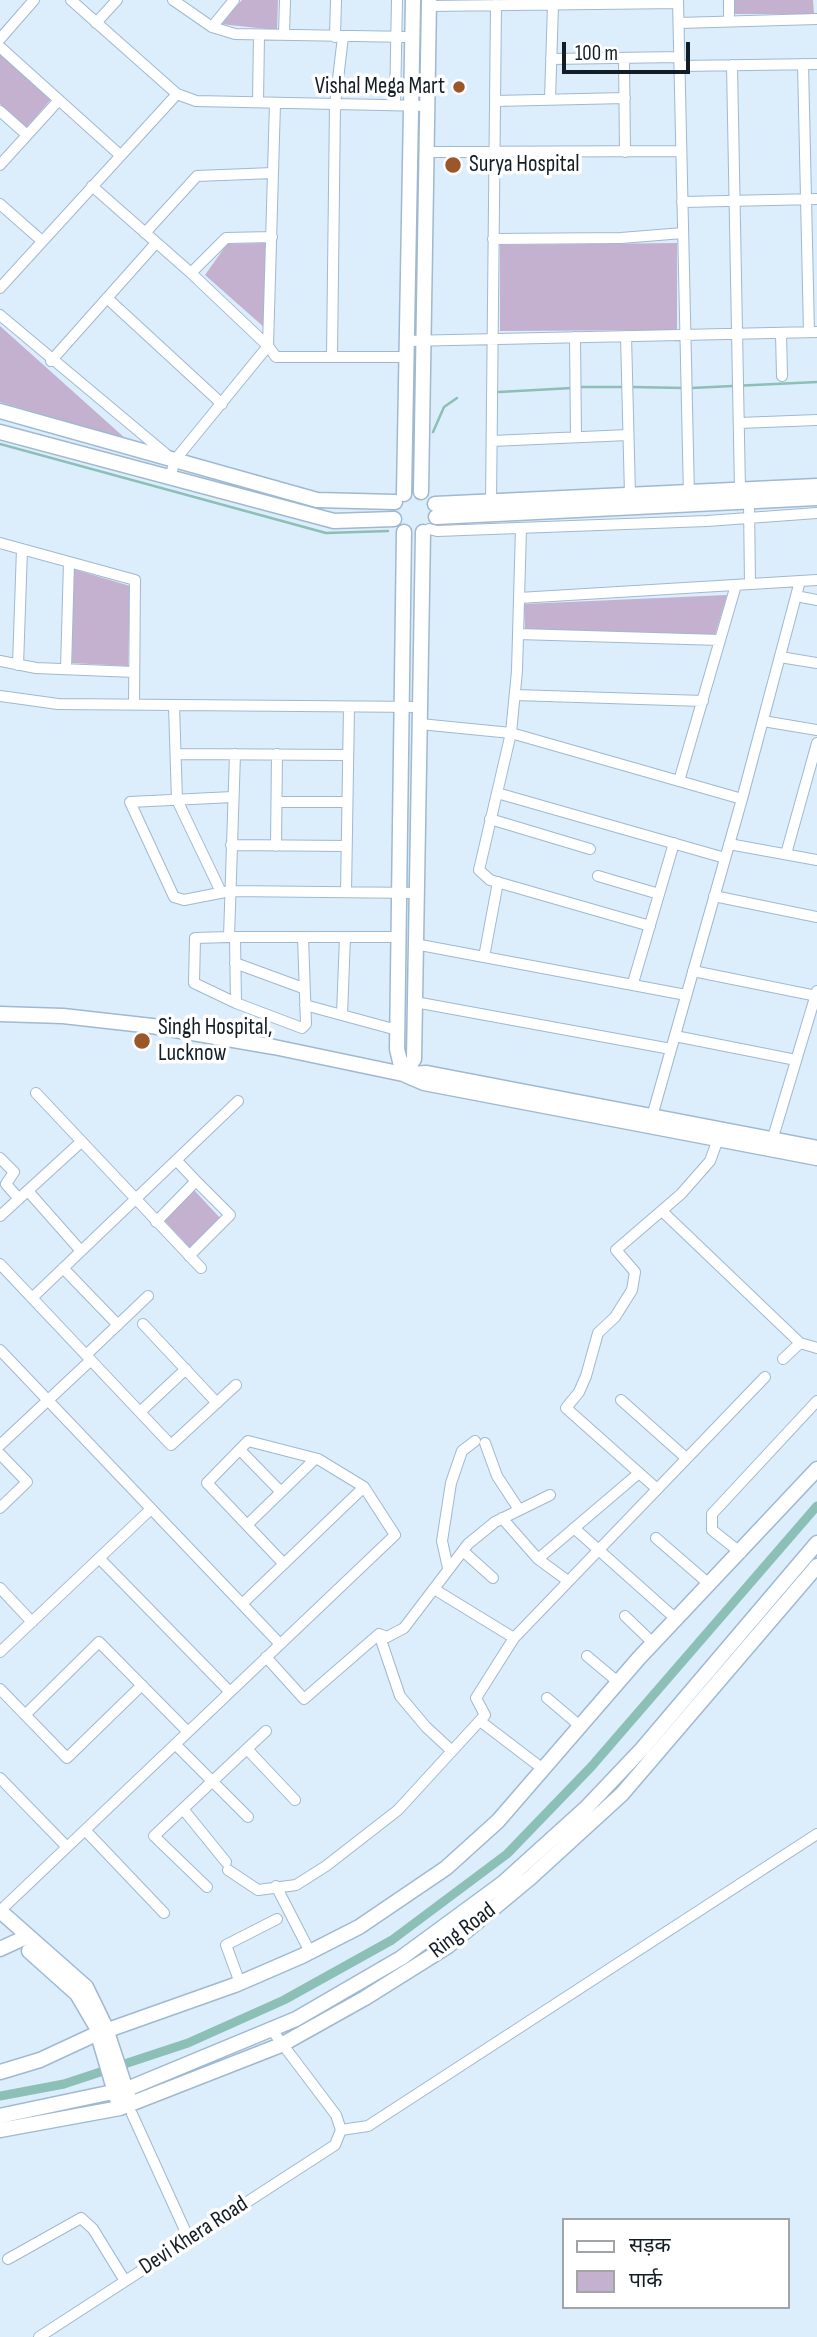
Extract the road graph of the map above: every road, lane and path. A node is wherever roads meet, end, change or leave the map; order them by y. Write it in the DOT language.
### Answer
graph roads {
  1 [pos="34,0"];
  2 [pos="71,0"];
  3 [pos="117,0"];
  4 [pos="173,0"];
  5 [pos="234,0"];
  6 [pos="285,0"];
  7 [pos="335,0"];
  8 [pos="397,0"];
  9 [pos="413,0"];
  10 [pos="729,0"];
  11 [pos="614,2"];
  12 [pos="678,2"];
  13 [pos="429,3"];
  14 [pos="496,5"];
  15 [pos="553,5"];
  16 [pos="817,19"];
  17 [pos="729,21"];
  18 [pos="96,23"];
  19 [pos="679,23"];
  20 [pos="212,27"];
  21 [pos="260,35"];
  22 [pos="284,36"];
  23 [pos="339,37"];
  24 [pos="397,37"];
  25 [pos="412,37"];
  26 [pos="0,39"];
  27 [pos="0,47"];
  28 [pos="624,58"];
  29 [pos="551,59"];
  30 [pos="680,62"];
  31 [pos="803,64"];
  32 [pos="817,64"];
  33 [pos="732,65"];
  34 [pos="177,94"];
  35 [pos="625,98"];
  36 [pos="550,99"];
  37 [pos="59,100"];
  38 [pos="495,101"];
  39 [pos="258,102"];
  40 [pos="275,103"];
  41 [pos="335,104"];
  42 [pos="396,105"];
  43 [pos="411,105"];
  44 [pos="428,106"];
  45 [pos="0,111"];
  46 [pos="27,135"];
  47 [pos="681,151"];
  48 [pos="427,152"];
  49 [pos="625,152"];
  50 [pos="494,153"];
  51 [pos="120,155"];
  52 [pos="0,165"];
  53 [pos="273,173"];
  54 [pos="92,186"];
  55 [pos="812,199"];
  56 [pos="735,201"];
  57 [pos="682,202"];
  58 [pos="0,204"];
  59 [pos="145,233"];
  60 [pos="683,233"];
  61 [pos="272,237"];
  62 [pos="493,239"];
  63 [pos="42,241"];
  64 [pos="156,243"];
  65 [pos="191,273"];
  66 [pos="0,288"];
  67 [pos="107,298"];
  68 [pos="0,315"];
  69 [pos="813,332"];
  70 [pos="781,333"];
  71 [pos="737,334"];
  72 [pos="685,335"];
  73 [pos="626,336"];
  74 [pos="575,337"];
  75 [pos="493,339"];
  76 [pos="407,341"];
  77 [pos="424,341"];
  78 [pos="268,346"];
  79 [pos="332,357"];
  80 [pos="407,357"];
  81 [pos="51,361"];
  82 [pos="782,376"];
  83 [pos="222,404"];
  84 [pos="0,411"];
  85 [pos="817,419"];
  86 [pos="739,423"];
  87 [pos="0,432"];
  88 [pos="628,435"];
  89 [pos="576,437"];
  90 [pos="492,441"];
  91 [pos="175,460"];
  92 [pos="170,478"];
  93 [pos="817,486"];
  94 [pos="421,492"];
  95 [pos="630,495"];
  96 [pos="745,496"];
  97 [pos="400,498"];
  98 [pos="817,498"];
  99 [pos="689,499"];
  100 [pos="491,502"];
  101 [pos="817,513"];
  102 [pos="749,518"];
  103 [pos="394,519"];
  104 [pos="431,521"];
  105 [pos="521,528"];
  106 [pos="404,532"];
  107 [pos="0,543"];
  108 [pos="22,549"];
  109 [pos="69,562"];
  110 [pos="817,580"];
  111 [pos="800,581"];
  112 [pos="750,584"];
  113 [pos="736,585"];
  114 [pos="796,596"];
  115 [pos="519,598"];
  116 [pos="817,600"];
  117 [pos="518,634"];
  118 [pos="720,640"];
  119 [pos="780,657"];
  120 [pos="0,661"];
  121 [pos="817,663"];
  122 [pos="18,665"];
  123 [pos="66,669"];
  124 [pos="134,672"];
  125 [pos="515,695"];
  126 [pos="0,696"];
  127 [pos="703,701"];
  128 [pos="134,705"];
  129 [pos="174,706"];
  130 [pos="349,707"];
  131 [pos="402,707"];
  132 [pos="420,707"];
  133 [pos="763,721"];
  134 [pos="420,724"];
  135 [pos="817,730"];
  136 [pos="511,733"];
  137 [pos="817,743"];
  138 [pos="176,754"];
  139 [pos="235,754"];
  140 [pos="277,754"];
  141 [pos="347,755"];
  142 [pos="680,781"];
  143 [pos="497,793"];
  144 [pos="233,797"];
  145 [pos="742,799"];
  146 [pos="177,800"];
  147 [pos="276,802"];
  148 [pos="347,802"];
  149 [pos="491,819"];
  150 [pos="674,843"];
  151 [pos="730,844"];
  152 [pos="231,845"];
  153 [pos="276,846"];
  154 [pos="346,846"];
  155 [pos="590,849"];
  156 [pos="786,854"];
  157 [pos="725,858"];
  158 [pos="817,860"];
  159 [pos="598,876"];
  160 [pos="498,883"];
  161 [pos="226,892"];
  162 [pos="346,892"];
  163 [pos="399,893"];
  164 [pos="417,893"];
  165 [pos="659,894"];
  166 [pos="714,896"];
  167 [pos="817,917"];
  168 [pos="650,926"];
  169 [pos="232,937"];
  170 [pos="303,937"];
  171 [pos="345,937"];
  172 [pos="398,937"];
  173 [pos="415,944"];
  174 [pos="484,957"];
  175 [pos="235,963"];
  176 [pos="693,971"];
  177 [pos="633,983"];
  178 [pos="303,988"];
  179 [pos="817,994"];
  180 [pos="686,995"];
  181 [pos="415,1002"];
  182 [pos="236,1003"];
  183 [pos="305,1005"];
  184 [pos="0,1014"];
  185 [pos="342,1014"];
  186 [pos="397,1030"];
  187 [pos="675,1036"];
  188 [pos="671,1049"];
  189 [pos="796,1060"];
  190 [pos="403,1074"];
  191 [pos="36,1093"];
  192 [pos="238,1101"];
  193 [pos="650,1121"];
  194 [pos="718,1139"];
  195 [pos="81,1142"];
  196 [pos="771,1144"];
  197 [pos="817,1148"];
  198 [pos="0,1158"];
  199 [pos="817,1158"];
  200 [pos="176,1160"];
  201 [pos="195,1181"];
  202 [pos="28,1191"];
  203 [pos="19,1199"];
  204 [pos="135,1200"];
  205 [pos="662,1211"];
  206 [pos="0,1216"];
  207 [pos="156,1222"];
  208 [pos="81,1251"];
  209 [pos="189,1256"];
  210 [pos="0,1264"];
  211 [pos="63,1268"];
  212 [pos="201,1268"];
  213 [pos="148,1296"];
  214 [pos="32,1298"];
  215 [pos="143,1324"];
  216 [pos="118,1325"];
  217 [pos="800,1343"];
  218 [pos="817,1348"];
  219 [pos="0,1350"];
  220 [pos="88,1358"];
  221 [pos="783,1359"];
  222 [pos="186,1369"];
  223 [pos="765,1377"];
  224 [pos="236,1385"];
  225 [pos="621,1400"];
  226 [pos="48,1401"];
  227 [pos="817,1401"];
  228 [pos="217,1403"];
  229 [pos="140,1412"];
  230 [pos="0,1445"];
  231 [pos="240,1450"];
  232 [pos="0,1454"];
  233 [pos="685,1457"];
  234 [pos="315,1459"];
  235 [pos="817,1469"];
  236 [pos="639,1473"];
  237 [pos="364,1487"];
  238 [pos="656,1488"];
  239 [pos="281,1492"];
  240 [pos="550,1495"];
  241 [pos="0,1508"];
  242 [pos="518,1508"];
  243 [pos="151,1509"];
  244 [pos="502,1518"];
  245 [pos="247,1525"];
  246 [pos="574,1528"];
  247 [pos="656,1538"];
  248 [pos="817,1543"];
  249 [pos="598,1549"];
  250 [pos="463,1551"];
  251 [pos="741,1553"];
  252 [pos="99,1558"];
  253 [pos="538,1559"];
  254 [pos="284,1564"];
  255 [pos="817,1566"];
  256 [pos="448,1568"];
  257 [pos="493,1578"];
  258 [pos="568,1581"];
  259 [pos="709,1584"];
  260 [pos="0,1588"];
  261 [pos="434,1589"];
  262 [pos="242,1604"];
  263 [pos="625,1616"];
  264 [pos="676,1619"];
  265 [pos="32,1622"];
  266 [pos="379,1634"];
  267 [pos="514,1638"];
  268 [pos="653,1643"];
  269 [pos="280,1644"];
  270 [pos="0,1652"];
  271 [pos="587,1656"];
  272 [pos="266,1657"];
  273 [pos="618,1682"];
  274 [pos="142,1685"];
  275 [pos="0,1689"];
  276 [pos="230,1692"];
  277 [pos="547,1698"];
  278 [pos="25,1715"];
  279 [pos="480,1721"];
  280 [pos="580,1726"];
  281 [pos="266,1731"];
  282 [pos="188,1732"];
  283 [pos="176,1744"];
  284 [pos="247,1749"];
  285 [pos="452,1751"];
  286 [pos="543,1769"];
  287 [pos="0,1778"];
  288 [pos="212,1781"];
  289 [pos="295,1800"];
  290 [pos="183,1809"];
  291 [pos="247,1817"];
  292 [pos="85,1830"];
  293 [pos="817,1834"];
  294 [pos="67,1847"];
  295 [pos="276,1886"];
  296 [pos="207,1887"];
  297 [pos="0,1911"];
  298 [pos="164,1913"];
  299 [pos="277,1919"];
  300 [pos="0,1923"];
  301 [pos="15,1937"];
  302 [pos="0,1949"];
  303 [pos="310,1952"];
  304 [pos="240,1983"];
  305 [pos="271,2029"];
  306 [pos="102,2032"];
  307 [pos="281,2045"];
  308 [pos="0,2072"];
  309 [pos="123,2095"];
  310 [pos="0,2116"];
  311 [pos="0,2130"];
  312 [pos="341,2130"];
  313 [pos="189,2239"];
  314 [pos="8,2259"];
  315 [pos="125,2281"];
  316 [pos="39,2337"];
  1 -- 26 [label="street"];
  2 -- 18 [label="street"];
  3 -- 18 [label="street"];
  4 -- 20 [label="street"];
  5 -- 20 [label="street"];
  6 -- 22 [label="street"];
  7 -- 23 [label="street"];
  8 -- 24 [label="street"];
  9 -- 25 [label="street"];
  10 -- 17 [label="street"];
  11 -- 12 [label="street"];
  11 -- 15 [label="street"];
  12 -- 19 [label="street"];
  13 -- 14 [label="street"];
  13 -- 44 [label="street"];
  14 -- 15 [label="street"];
  14 -- 38 [label="street"];
  15 -- 29 [label="street"];
  16 -- 17 [label="street"];
  17 -- 19 [label="street"];
  18 -- 34 [label="street"];
  19 -- 30 [label="street"];
  20 -- 21 [label="street"];
  21 -- 22 [label="street"];
  21 -- 39 [label="street"];
  22 -- 23 [label="street"];
  23 -- 24 [label="street"];
  23 -- 41 [label="street"];
  24 -- 25 [label="street"];
  24 -- 42 [label="street"];
  25 -- 43 [label="street"];
  27 -- 37 [label="street"];
  28 -- 29 [label="street"];
  28 -- 30 [label="street"];
  28 -- 35 [label="street"];
  29 -- 36 [label="street"];
  30 -- 33 [label="street"];
  30 -- 47 [label="street"];
  31 -- 32 [label="street"];
  31 -- 33 [label="street"];
  31 -- 55 [label="street"];
  33 -- 56 [label="street"];
  34 -- 39 [label="street"];
  34 -- 51 [label="street"];
  35 -- 36 [label="street"];
  35 -- 49 [label="street"];
  36 -- 38 [label="street"];
  37 -- 46 [label="street"];
  37 -- 51 [label="street"];
  38 -- 50 [label="street"];
  39 -- 40 [label="street"];
  40 -- 41 [label="street"];
  40 -- 53 [label="street"];
  41 -- 42 [label="street"];
  41 -- 79 [label="street"];
  42 -- 43 [label="street"];
  43 -- 44 [label="street"];
  43 -- 76 [label="street"];
  44 -- 48 [label="street"];
  45 -- 46 [label="street"];
  46 -- 52 [label="street"];
  47 -- 49 [label="street"];
  47 -- 57 [label="street"];
  48 -- 50 [label="street"];
  48 -- 77 [label="street"];
  49 -- 50 [label="street"];
  50 -- 62 [label="street"];
  51 -- 54 [label="street"];
  53 -- 59 [label="street"];
  53 -- 61 [label="street"];
  54 -- 59 [label="street"];
  54 -- 63 [label="street"];
  55 -- 56 [label="street"];
  55 -- 69 [label="street"];
  56 -- 57 [label="street"];
  56 -- 71 [label="street"];
  57 -- 60 [label="street"];
  58 -- 63 [label="street"];
  59 -- 64 [label="street"];
  60 -- 62 [label="street"];
  60 -- 72 [label="street"];
  61 -- 65 [label="street"];
  61 -- 78 [label="street"];
  62 -- 75 [label="street"];
  63 -- 66 [label="street"];
  64 -- 65 [label="street"];
  64 -- 67 [label="street"];
  65 -- 78 [label="street"];
  67 -- 81 [label="street"];
  67 -- 83 [label="street"];
  68 -- 81 [label="street"];
  69 -- 70 [label="street"];
  70 -- 71 [label="street"];
  70 -- 82 [label="street"];
  71 -- 72 [label="street"];
  71 -- 86 [label="street"];
  72 -- 73 [label="street"];
  72 -- 99 [label="street"];
  73 -- 74 [label="street"];
  73 -- 88 [label="street"];
  74 -- 75 [label="street"];
  74 -- 89 [label="street"];
  75 -- 77 [label="street"];
  75 -- 90 [label="street"];
  76 -- 77 [label="street"];
  76 -- 80 [label="street"];
  77 -- 94 [label="street"];
  78 -- 79 [label="street"];
  78 -- 83 [label="street"];
  79 -- 80 [label="street"];
  80 -- 97 [label="street"];
  81 -- 91 [label="street"];
  83 -- 91 [label="street"];
  84 -- 91 [label="street"];
  85 -- 86 [label="street"];
  86 -- 96 [label="street"];
  87 -- 92 [label="street"];
  88 -- 89 [label="street"];
  88 -- 95 [label="street"];
  89 -- 90 [label="street"];
  90 -- 100 [label="street"];
  91 -- 92 [label="street"];
  91 -- 97 [label="street"];
  92 -- 103 [label="street"];
  93 -- 96 [label="street"];
  94 -- 97 [label="street"];
  94 -- 104 [label="street"];
  95 -- 99 [label="street"];
  95 -- 100 [label="street"];
  96 -- 98 [label="street"];
  96 -- 99 [label="street"];
  96 -- 102 [label="street"];
  97 -- 103 [label="street"];
  99 -- 104 [label="street"];
  100 -- 104 [label="street"];
  101 -- 102 [label="street"];
  102 -- 105 [label="street"];
  102 -- 112 [label="street"];
  103 -- 106 [label="street"];
  104 -- 105 [label="street"];
  104 -- 106 [label="street"];
  104 -- 132 [label="street"];
  105 -- 115 [label="street"];
  106 -- 131 [label="street"];
  107 -- 108 [label="street"];
  108 -- 109 [label="street"];
  108 -- 122 [label="street"];
  109 -- 123 [label="street"];
  109 -- 124 [label="street"];
  110 -- 111 [label="street"];
  111 -- 112 [label="street"];
  111 -- 114 [label="street"];
  112 -- 113 [label="street"];
  113 -- 115 [label="street"];
  113 -- 118 [label="street"];
  114 -- 116 [label="street"];
  114 -- 119 [label="street"];
  115 -- 117 [label="street"];
  117 -- 118 [label="street"];
  117 -- 125 [label="street"];
  118 -- 127 [label="street"];
  119 -- 121 [label="street"];
  119 -- 133 [label="street"];
  120 -- 122 [label="street"];
  122 -- 123 [label="street"];
  123 -- 124 [label="street"];
  124 -- 128 [label="street"];
  125 -- 127 [label="street"];
  125 -- 136 [label="street"];
  126 -- 128 [label="street"];
  127 -- 142 [label="street"];
  128 -- 129 [label="street"];
  129 -- 130 [label="street"];
  129 -- 138 [label="street"];
  130 -- 131 [label="street"];
  130 -- 141 [label="street"];
  131 -- 132 [label="street"];
  131 -- 163 [label="street"];
  132 -- 134 [label="street"];
  133 -- 135 [label="street"];
  133 -- 145 [label="street"];
  134 -- 136 [label="street"];
  134 -- 164 [label="street"];
  136 -- 142 [label="street"];
  136 -- 143 [label="street"];
  137 -- 156 [label="street"];
  138 -- 139 [label="street"];
  138 -- 146 [label="street"];
  139 -- 140 [label="street"];
  139 -- 144 [label="street"];
  140 -- 141 [label="street"];
  140 -- 147 [label="street"];
  141 -- 148 [label="street"];
  142 -- 145 [label="street"];
  143 -- 149 [label="street"];
  143 -- 150 [label="street"];
  144 -- 146 [label="street"];
  144 -- 152 [label="street"];
  145 -- 151 [label="street"];
  146 -- 161 [label="street"];
  146 -- 161 [label="street"];
  147 -- 148 [label="street"];
  147 -- 153 [label="street"];
  148 -- 154 [label="street"];
  149 -- 155 [label="street"];
  149 -- 160 [label="street"];
  150 -- 157 [label="street"];
  150 -- 165 [label="street"];
  151 -- 156 [label="street"];
  151 -- 157 [label="street"];
  152 -- 153 [label="street"];
  152 -- 161 [label="street"];
  153 -- 154 [label="street"];
  154 -- 162 [label="street"];
  156 -- 158 [label="street"];
  157 -- 166 [label="street"];
  159 -- 165 [label="street"];
  160 -- 168 [label="street"];
  160 -- 174 [label="street"];
  161 -- 162 [label="street"];
  161 -- 169 [label="street"];
  162 -- 163 [label="street"];
  163 -- 164 [label="street"];
  163 -- 172 [label="street"];
  164 -- 173 [label="street"];
  165 -- 168 [label="street"];
  166 -- 167 [label="street"];
  166 -- 176 [label="street"];
  168 -- 177 [label="street"];
  169 -- 170 [label="street"];
  169 -- 175 [label="street"];
  169 -- 182 [label="street"];
  170 -- 171 [label="street"];
  170 -- 178 [label="street"];
  171 -- 172 [label="street"];
  171 -- 185 [label="street"];
  172 -- 186 [label="street"];
  173 -- 174 [label="street"];
  173 -- 181 [label="street"];
  174 -- 177 [label="street"];
  175 -- 178 [label="street"];
  175 -- 182 [label="street"];
  176 -- 179 [label="street"];
  176 -- 180 [label="street"];
  177 -- 180 [label="street"];
  178 -- 183 [label="street"];
  179 -- 189 [label="street"];
  180 -- 187 [label="street"];
  181 -- 188 [label="street"];
  181 -- 190 [label="street"];
  182 -- 183 [label="street"];
  183 -- 185 [label="street"];
  184 -- 190 [label="street"];
  185 -- 186 [label="street"];
  186 -- 190 [label="street"];
  187 -- 188 [label="street"];
  187 -- 189 [label="street"];
  188 -- 193 [label="street"];
  189 -- 196 [label="street"];
  190 -- 193 [label="street"];
  191 -- 195 [label="street"];
  192 -- 200 [label="street"];
  193 -- 194 [label="street"];
  193 -- 196 [label="street"];
  194 -- 196 [label="street"];
  194 -- 205 [label="street"];
  195 -- 202 [label="street"];
  195 -- 204 [label="street"];
  196 -- 197 [label="street"];
  196 -- 199 [label="street"];
  198 -- 203 [label="street"];
  200 -- 201 [label="street"];
  200 -- 204 [label="street"];
  201 -- 207 [label="street"];
  201 -- 209 [label="street"];
  202 -- 203 [label="street"];
  202 -- 208 [label="street"];
  203 -- 206 [label="street"];
  204 -- 207 [label="street"];
  204 -- 208 [label="street"];
  205 -- 217 [label="street"];
  205 -- 236 [label="street"];
  207 -- 209 [label="street"];
  208 -- 211 [label="street"];
  209 -- 212 [label="street"];
  210 -- 214 [label="street"];
  211 -- 214 [label="street"];
  211 -- 216 [label="street"];
  213 -- 216 [label="street"];
  214 -- 220 [label="street"];
  215 -- 222 [label="street"];
  216 -- 220 [label="street"];
  217 -- 218 [label="street"];
  217 -- 221 [label="street"];
  219 -- 226 [label="street"];
  220 -- 226 [label="street"];
  220 -- 229 [label="street"];
  222 -- 228 [label="street"];
  222 -- 229 [label="street"];
  223 -- 233 [label="street"];
  224 -- 228 [label="street"];
  225 -- 233 [label="street"];
  226 -- 230 [label="street"];
  226 -- 243 [label="street"];
  227 -- 251 [label="street"];
  228 -- 229 [label="street"];
  231 -- 234 [label="street"];
  231 -- 239 [label="street"];
  231 -- 245 [label="street"];
  232 -- 241 [label="street"];
  233 -- 238 [label="street"];
  234 -- 237 [label="street"];
  234 -- 239 [label="street"];
  235 -- 251 [label="street"];
  236 -- 238 [label="street"];
  236 -- 246 [label="street"];
  237 -- 254 [label="street"];
  237 -- 269 [label="street"];
  238 -- 249 [label="street"];
  239 -- 245 [label="street"];
  240 -- 242 [label="street"];
  242 -- 244 [label="street"];
  242 -- 256 [label="street"];
  243 -- 252 [label="street"];
  243 -- 262 [label="street"];
  244 -- 250 [label="street"];
  244 -- 253 [label="street"];
  245 -- 254 [label="street"];
  246 -- 249 [label="street"];
  246 -- 253 [label="street"];
  247 -- 259 [label="street"];
  248 -- 305 [label="street"];
  249 -- 258 [label="street"];
  249 -- 264 [label="street"];
  250 -- 256 [label="street"];
  250 -- 257 [label="street"];
  251 -- 259 [label="street"];
  252 -- 265 [label="street"];
  252 -- 276 [label="street"];
  253 -- 258 [label="street"];
  254 -- 262 [label="street"];
  255 -- 307 [label="street, Ring Road"];
  256 -- 261 [label="street"];
  258 -- 267 [label="street"];
  259 -- 264 [label="street"];
  260 -- 265 [label="street"];
  261 -- 266 [label="street"];
  261 -- 267 [label="street"];
  262 -- 269 [label="street"];
  263 -- 268 [label="street"];
  264 -- 268 [label="street"];
  265 -- 270 [label="street"];
  266 -- 272 [label="street"];
  266 -- 285 [label="street"];
  267 -- 279 [label="street"];
  268 -- 273 [label="street"];
  269 -- 272 [label="street"];
  271 -- 273 [label="street"];
  272 -- 276 [label="street"];
  273 -- 280 [label="street"];
  274 -- 278 [label="street"];
  274 -- 278 [label="street"];
  274 -- 282 [label="street"];
  275 -- 278 [label="street"];
  276 -- 282 [label="street"];
  277 -- 280 [label="street"];
  279 -- 285 [label="street"];
  279 -- 286 [label="street"];
  280 -- 286 [label="street"];
  281 -- 284 [label="street"];
  282 -- 283 [label="street"];
  283 -- 288 [label="street"];
  283 -- 292 [label="street"];
  284 -- 288 [label="street"];
  284 -- 289 [label="street"];
  285 -- 295 [label="street"];
  286 -- 303 [label="street"];
  287 -- 294 [label="street"];
  288 -- 290 [label="street"];
  288 -- 291 [label="street"];
  290 -- 295 [label="street"];
  290 -- 296 [label="street"];
  292 -- 294 [label="street"];
  292 -- 298 [label="street"];
  293 -- 312 [label="street"];
  294 -- 297 [label="street"];
  295 -- 303 [label="street"];
  297 -- 301 [label="street"];
  299 -- 304 [label="street"];
  300 -- 301 [label="street"];
  301 -- 302 [label="street"];
  301 -- 306 [label="street"];
  303 -- 304 [label="street"];
  304 -- 306 [label="street"];
  305 -- 307 [label="street"];
  305 -- 309 [label="street"];
  306 -- 308 [label="street"];
  306 -- 309 [label="street"];
  307 -- 309 [label="street, Ring Road"];
  307 -- 312 [label="street"];
  309 -- 310 [label="street"];
  309 -- 311 [label="street, Ring Road"];
  309 -- 313 [label="street"];
  312 -- 313 [label="street, Devi Khera Road"];
  313 -- 315 [label="street, Devi Khera Road"];
  314 -- 315 [label="street"];
  315 -- 316 [label="street, Devi Khera Road"];
}
